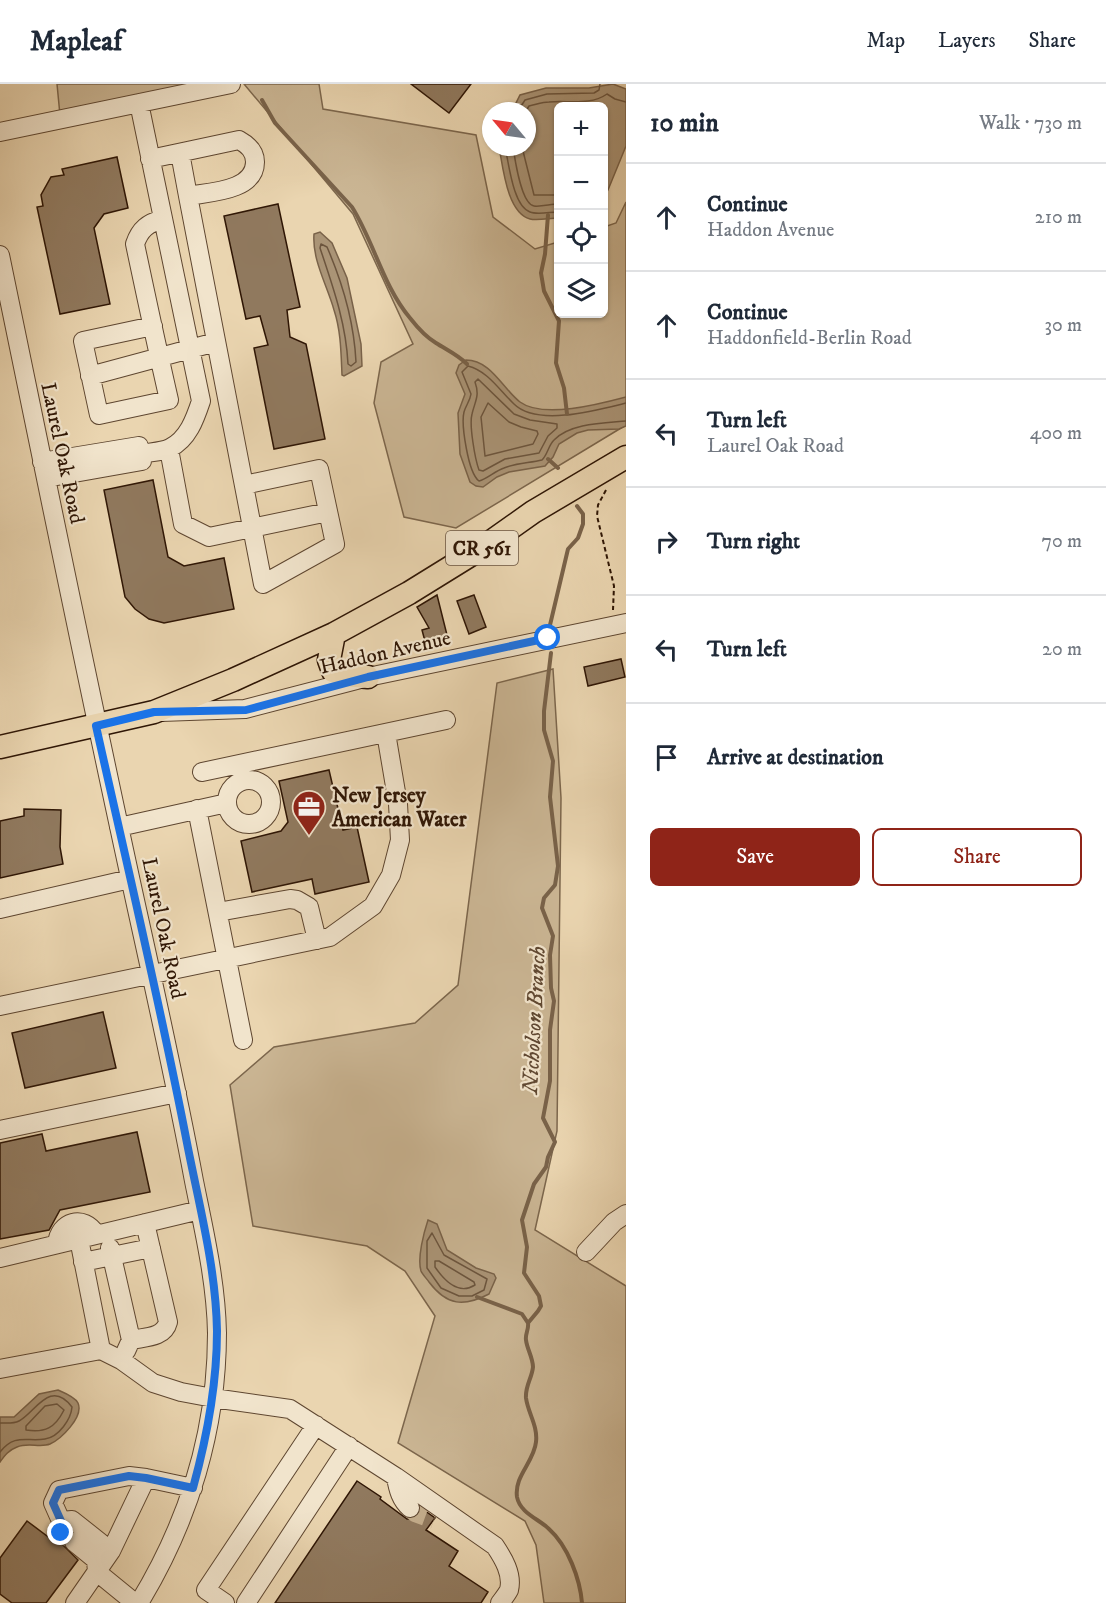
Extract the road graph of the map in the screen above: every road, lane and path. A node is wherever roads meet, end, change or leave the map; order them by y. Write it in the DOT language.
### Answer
graph roads {
  1 [pos="231,84"];
  2 [pos="139,103"];
  3 [pos="0,132"];
  4 [pos="180,153"];
  5 [pos="150,159"];
  6 [pos="188,196"];
  7 [pos="163,219"];
  8 [pos="0,255"];
  9 [pos="153,326"];
  10 [pos="216,342"];
  11 [pos="190,349"];
  12 [pos="159,357"];
  13 [pos="90,376"];
  14 [pos="169,449"];
  15 [pos="626,457"];
  16 [pos="44,470"];
  17 [pos="244,485"];
  18 [pos="606,490"];
  19 [pos="328,512"];
  20 [pos="252,528"];
  21 [pos="620,619"];
  22 [pos="334,634"];
  23 [pos="368,677"];
  24 [pos="154,712"];
  25 [pos="446,720"];
  26 [pos="96,726"];
  27 [pos="386,733"];
  28 [pos="0,747"];
  29 [pos="202,772"];
  30 [pos="239,773"];
  31 [pos="227,802"];
  32 [pos="197,809"];
  33 [pos="119,827"];
  34 [pos="130,879"];
  35 [pos="0,909"];
  36 [pos="218,912"];
  37 [pos="317,940"];
  38 [pos="227,958"];
  39 [pos="151,974"];
  40 [pos="0,1006"];
  41 [pos="243,1040"];
  42 [pos="177,1093"];
  43 [pos="0,1130"];
  44 [pos="200,1210"];
  45 [pos="626,1214"];
  46 [pos="145,1222"];
  47 [pos="87,1237"];
  48 [pos="151,1248"];
  49 [pos="111,1252"];
  50 [pos="586,1252"];
  51 [pos="0,1258"];
  52 [pos="83,1262"];
  53 [pos="131,1340"];
  54 [pos="101,1350"];
  55 [pos="121,1360"];
  56 [pos="0,1369"];
  57 [pos="213,1398"];
  58 [pos="316,1425"];
  59 [pos="349,1446"];
  60 [pos="396,1477"];
  61 [pos="146,1478"];
  62 [pos="193,1488"];
  63 [pos="410,1508"];
  64 [pos="456,1517"];
  65 [pos="434,1520"];
  66 [pos="66,1532"];
  67 [pos="111,1551"];
  68 [pos="97,1572"];
  69 [pos="504,1597"];
  70 [pos="75,1603"];
  71 [pos="137,1603"];
  72 [pos="225,1603"];
  73 [pos="246,1603"];
  1 -- 2 [label="street"];
  2 -- 3 [label="street"];
  2 -- 5 [label="street"];
  4 -- 5 [label="street"];
  4 -- 6 [label="street"];
  4 -- 6 [label="street"];
  5 -- 7 [label="street"];
  6 -- 10 [label="street"];
  7 -- 9 [label="street"];
  7 -- 11 [label="street"];
  8 -- 16 [label="street, Laurel Oak Road"];
  9 -- 12 [label="street"];
  9 -- 13 [label="street"];
  10 -- 11 [label="street"];
  10 -- 17 [label="street"];
  11 -- 12 [label="street"];
  11 -- 14 [label="street"];
  12 -- 13 [label="street"];
  12 -- 13 [label="street"];
  14 -- 16 [label="street"];
  14 -- 20 [label="street"];
  15 -- 22 [label="main road, CR 561"];
  16 -- 26 [label="street, Laurel Oak Road"];
  17 -- 19 [label="street"];
  17 -- 20 [label="street"];
  18 -- 21 [label="path"];
  19 -- 20 [label="street"];
  19 -- 20 [label="street"];
  21 -- 23 [label="street, Haddon Avenue"];
  22 -- 23 [label="main road"];
  22 -- 24 [label="main road, CR 561"];
  23 -- 24 [label="street, Haddon Avenue"];
  24 -- 26 [label="main road, CR 561"];
  25 -- 27 [label="street"];
  26 -- 28 [label="main road, CR 561"];
  26 -- 33 [label="street, Laurel Oak Road"];
  27 -- 30 [label="street"];
  27 -- 37 [label="street"];
  29 -- 30 [label="street"];
  30 -- 31 [label="street"];
  30 -- 31 [label="street"];
  31 -- 32 [label="street"];
  32 -- 33 [label="street"];
  32 -- 36 [label="street"];
  33 -- 34 [label="street, Laurel Oak Road"];
  34 -- 35 [label="street"];
  34 -- 39 [label="street, Laurel Oak Road"];
  36 -- 37 [label="street"];
  36 -- 38 [label="street"];
  37 -- 38 [label="street"];
  38 -- 39 [label="street"];
  38 -- 41 [label="street"];
  39 -- 40 [label="street"];
  39 -- 42 [label="street, Laurel Oak Road"];
  42 -- 43 [label="street"];
  42 -- 44 [label="street, Laurel Oak Road"];
  44 -- 46 [label="street"];
  44 -- 57 [label="street, Laurel Oak Road"];
  45 -- 50 [label="street"];
  46 -- 47 [label="street"];
  46 -- 48 [label="street"];
  47 -- 51 [label="street"];
  47 -- 52 [label="street"];
  48 -- 49 [label="street"];
  48 -- 53 [label="street"];
  49 -- 52 [label="street"];
  49 -- 53 [label="street"];
  52 -- 54 [label="street"];
  53 -- 55 [label="street"];
  54 -- 55 [label="street"];
  54 -- 56 [label="street"];
  55 -- 57 [label="street"];
  57 -- 58 [label="street"];
  57 -- 62 [label="street, Laurel Oak Road"];
  58 -- 59 [label="street"];
  58 -- 72 [label="street"];
  59 -- 60 [label="street"];
  59 -- 73 [label="street"];
  60 -- 63 [label="street"];
  60 -- 64 [label="street"];
  61 -- 62 [label="street"];
  61 -- 66 [label="street"];
  61 -- 67 [label="street"];
  62 -- 71 [label="street, Laurel Oak Road"];
  64 -- 65 [label="street"];
  64 -- 69 [label="street"];
  66 -- 67 [label="street"];
  66 -- 68 [label="street"];
  67 -- 68 [label="street"];
  68 -- 70 [label="street"];
  68 -- 71 [label="street"];
}
